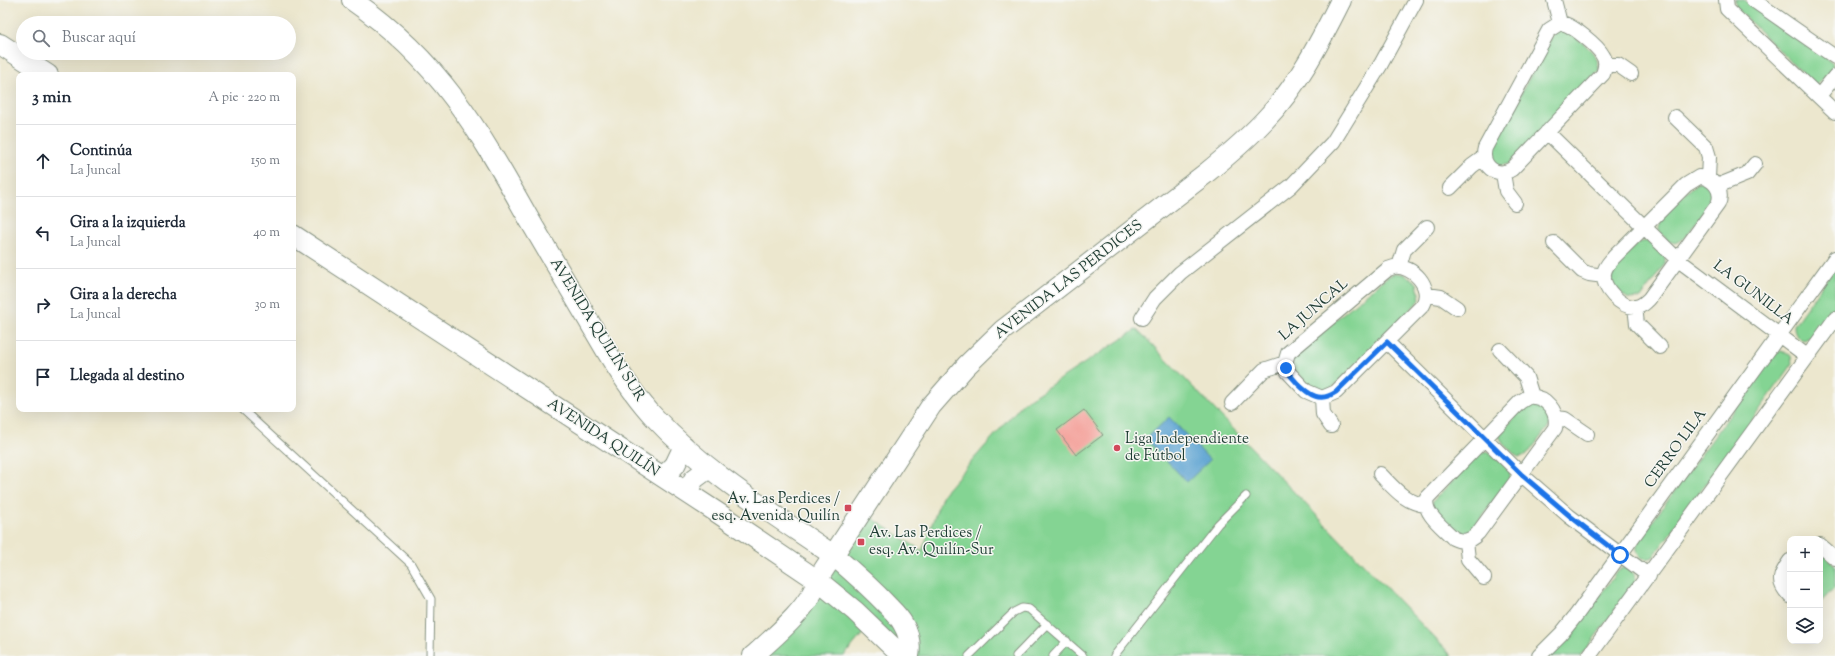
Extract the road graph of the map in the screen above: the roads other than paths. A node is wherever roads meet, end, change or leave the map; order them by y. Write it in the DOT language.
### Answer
graph roads {
  1 [pos="352,0"];
  2 [pos="1340,0"];
  3 [pos="1416,0"];
  4 [pos="1554,0"];
  5 [pos="1726,0"];
  6 [pos="1753,0"];
  7 [pos="1560,23"];
  8 [pos="0,44"];
  9 [pos="16,54"];
  10 [pos="1835,57"];
  11 [pos="25,60"];
  12 [pos="1605,65"];
  13 [pos="43,72"];
  14 [pos="1631,74"];
  15 [pos="1835,76"];
  16 [pos="1819,96"];
  17 [pos="1835,112"];
  18 [pos="1674,117"];
  19 [pos="1547,132"];
  20 [pos="1483,158"];
  21 [pos="1755,164"];
  22 [pos="1503,173"];
  23 [pos="1712,182"];
  24 [pos="1450,188"];
  25 [pos="1515,203"];
  26 [pos="1427,226"];
  27 [pos="1644,228"];
  28 [pos="296,237"];
  29 [pos="1554,243"];
  30 [pos="1835,258"];
  31 [pos="1677,259"];
  32 [pos="1399,267"];
  33 [pos="1604,276"];
  34 [pos="1427,295"];
  35 [pos="1635,307"];
  36 [pos="1458,308"];
  37 [pos="1142,318"];
  38 [pos="1835,319"];
  39 [pos="1780,334"];
  40 [pos="1387,342"];
  41 [pos="1660,347"];
  42 [pos="1500,350"];
  43 [pos="1807,356"];
  44 [pos="1285,363"];
  45 [pos="1532,396"];
  46 [pos="1322,398"];
  47 [pos="1232,403"];
  48 [pos="245,412"];
  49 [pos="1556,418"];
  50 [pos="1331,426"];
  51 [pos="1587,434"];
  52 [pos="1484,439"];
  53 [pos="684,446"];
  54 [pos="709,468"];
  55 [pos="1380,474"];
  56 [pos="1522,475"];
  57 [pos="663,477"];
  58 [pos="687,492"];
  59 [pos="1246,496"];
  60 [pos="1426,505"];
  61 [pos="1466,541"];
  62 [pos="1823,548"];
  63 [pos="833,555"];
  64 [pos="1620,555"];
  65 [pos="1835,558"];
  66 [pos="1787,565"];
  67 [pos="1649,576"];
  68 [pos="1484,578"];
  69 [pos="817,580"];
  70 [pos="1787,593"];
  71 [pos="1048,624"];
  72 [pos="1067,641"];
  73 [pos="430,656"];
  74 [pos="744,656"];
  75 [pos="753,656"];
  76 [pos="902,656"];
  77 [pos="909,656"];
  78 [pos="969,656"];
  79 [pos="1016,656"];
  80 [pos="1053,656"];
  81 [pos="1083,656"];
  82 [pos="1114,656"];
  83 [pos="1539,656"];
  84 [pos="1589,656"];
  1 -- 53 [label="street, AVENIDA QUILÍN SUR"];
  2 -- 63 [label="street, AVENIDA LAS PERDICES"];
  3 -- 37 [label="street"];
  4 -- 7 [label="street"];
  5 -- 16 [label="street"];
  6 -- 10 [label="street"];
  7 -- 12 [label="street"];
  7 -- 20 [label="street"];
  8 -- 9 [label="street"];
  11 -- 13 [label="street"];
  12 -- 14 [label="street"];
  12 -- 19 [label="street"];
  15 -- 16 [label="street"];
  16 -- 17 [label="street"];
  18 -- 23 [label="street"];
  19 -- 22 [label="street"];
  19 -- 27 [label="street, LA GUNILLA"];
  20 -- 22 [label="street"];
  20 -- 24 [label="street"];
  21 -- 23 [label="street"];
  22 -- 25 [label="street"];
  23 -- 27 [label="street"];
  23 -- 31 [label="street"];
  26 -- 32 [label="street"];
  27 -- 31 [label="street, LA GUNILLA"];
  27 -- 33 [label="street"];
  28 -- 57 [label="street, AVENIDA QUILÍN"];
  29 -- 33 [label="street"];
  30 -- 39 [label="street, CERRO LILA"];
  31 -- 35 [label="street"];
  31 -- 39 [label="street, LA GUNILLA"];
  32 -- 34 [label="street"];
  32 -- 44 [label="street, LA JUNCAL"];
  33 -- 35 [label="street"];
  34 -- 36 [label="street"];
  34 -- 40 [label="street"];
  35 -- 41 [label="street"];
  38 -- 43 [label="street"];
  39 -- 43 [label="street, LA GUNILLA"];
  39 -- 64 [label="street, CERRO LILA"];
  40 -- 46 [label="street"];
  40 -- 52 [label="street"];
  42 -- 45 [label="street"];
  43 -- 67 [label="street"];
  44 -- 46 [label="street, LA JUNCAL"];
  44 -- 47 [label="street"];
  45 -- 49 [label="street"];
  45 -- 52 [label="street"];
  46 -- 50 [label="street"];
  48 -- 73 [label="lane"];
  49 -- 51 [label="street"];
  49 -- 56 [label="street"];
  52 -- 56 [label="street"];
  52 -- 60 [label="street"];
  53 -- 54 [label="street, AVENIDA QUILÍN SUR"];
  53 -- 57 [label="street"];
  54 -- 58 [label="street"];
  54 -- 63 [label="street, AVENIDA QUILÍN SUR"];
  55 -- 60 [label="street"];
  56 -- 61 [label="street"];
  56 -- 64 [label="street"];
  57 -- 58 [label="street, AVENIDA QUILÍN"];
  58 -- 69 [label="street, AVENIDA QUILÍN"];
  59 -- 82 [label="lane"];
  60 -- 61 [label="street"];
  61 -- 68 [label="street"];
  62 -- 65 [label="street"];
  63 -- 69 [label="street, AVENIDA LAS PERDICES"];
  63 -- 77 [label="street, AVENIDA QUILÍN SUR"];
  64 -- 67 [label="street"];
  64 -- 83 [label="street, CERRO LILA"];
  66 -- 70 [label="street"];
  67 -- 84 [label="street"];
  69 -- 74 [label="street, AVENIDA LAS PERDICES"];
  69 -- 75 [label="street, AVENIDA LAS PERDICES"];
  69 -- 76 [label="street, AVENIDA QUILÍN"];
  71 -- 72 [label="lane"];
  71 -- 78 [label="lane"];
  71 -- 79 [label="lane"];
  72 -- 80 [label="lane"];
  72 -- 81 [label="lane"];
}
